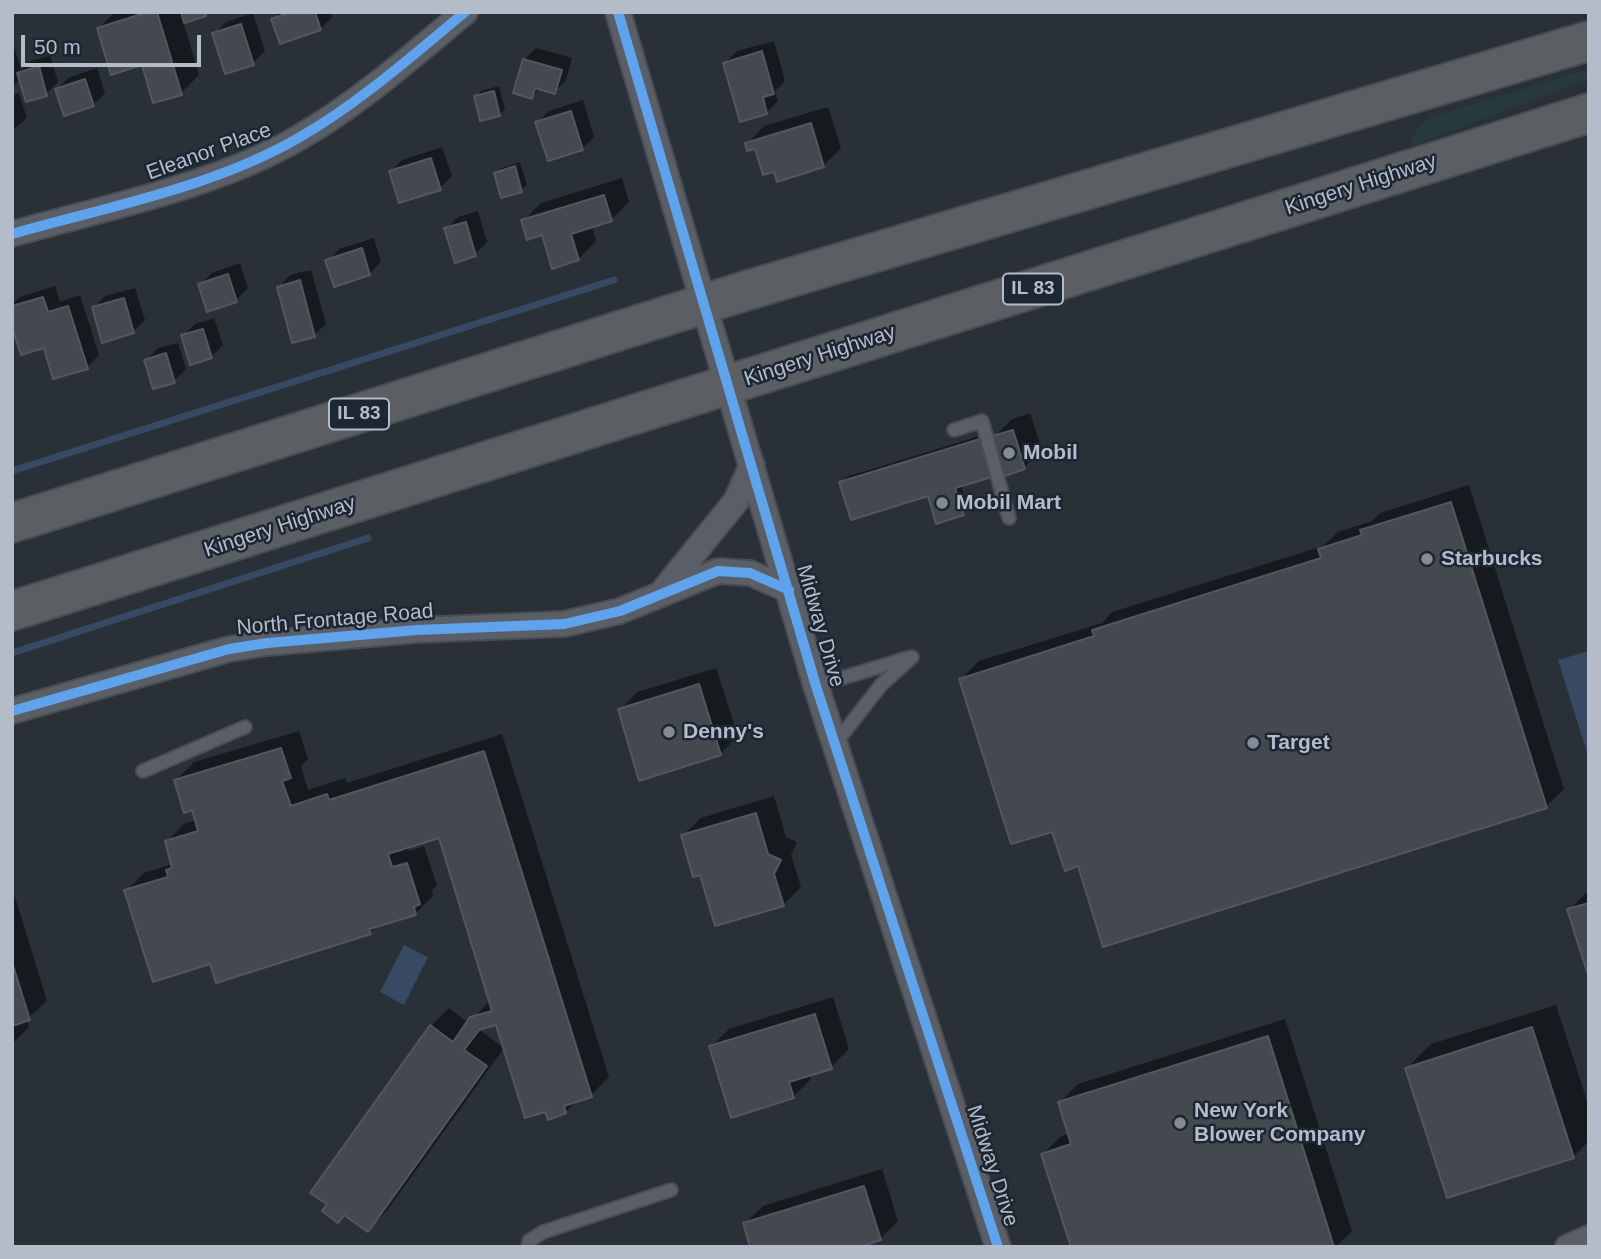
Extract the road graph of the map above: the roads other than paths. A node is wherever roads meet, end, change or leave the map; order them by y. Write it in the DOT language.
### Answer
graph roads {
  1 [pos="465,12"];
  2 [pos="618,12"];
  3 [pos="1589,41"];
  4 [pos="1589,113"];
  5 [pos="12,234"];
  6 [pos="705,305"];
  7 [pos="727,385"];
  8 [pos="954,430"];
  9 [pos="752,466"];
  10 [pos="1009,518"];
  11 [pos="12,523"];
  12 [pos="789,590"];
  13 [pos="664,591"];
  14 [pos="12,611"];
  15 [pos="816,686"];
  16 [pos="12,711"];
  17 [pos="246,727"];
  18 [pos="835,744"];
  19 [pos="143,771"];
  20 [pos="671,1190"];
  21 [pos="1589,1238"];
  22 [pos="527,1247"];
  23 [pos="998,1247"];
  24 [pos="1568,1247"];
  1 -- 5 [label="street, Eleanor Place"];
  2 -- 6 [label="street, Midway Drive"];
  3 -- 6 [label="highway, IL 83"];
  4 -- 7 [label="highway, Kingery Highway / IL 83"];
  6 -- 7 [label="street, Midway Drive"];
  6 -- 11 [label="highway, IL 83"];
  7 -- 9 [label="street, Midway Drive"];
  7 -- 14 [label="highway, Kingery Highway / IL 83"];
  8 -- 10 [label="lane"];
  9 -- 12 [label="street, Midway Drive"];
  9 -- 13 [label="street"];
  12 -- 13 [label="street, North Frontage Road"];
  12 -- 15 [label="street, Midway Drive"];
  13 -- 16 [label="street, North Frontage Road"];
  15 -- 18 [label="street, Midway Drive"];
  15 -- 18 [label="lane"];
  17 -- 19 [label="lane"];
  18 -- 23 [label="street, Midway Drive"];
  20 -- 22 [label="lane"];
  21 -- 24 [label="street"];
}
